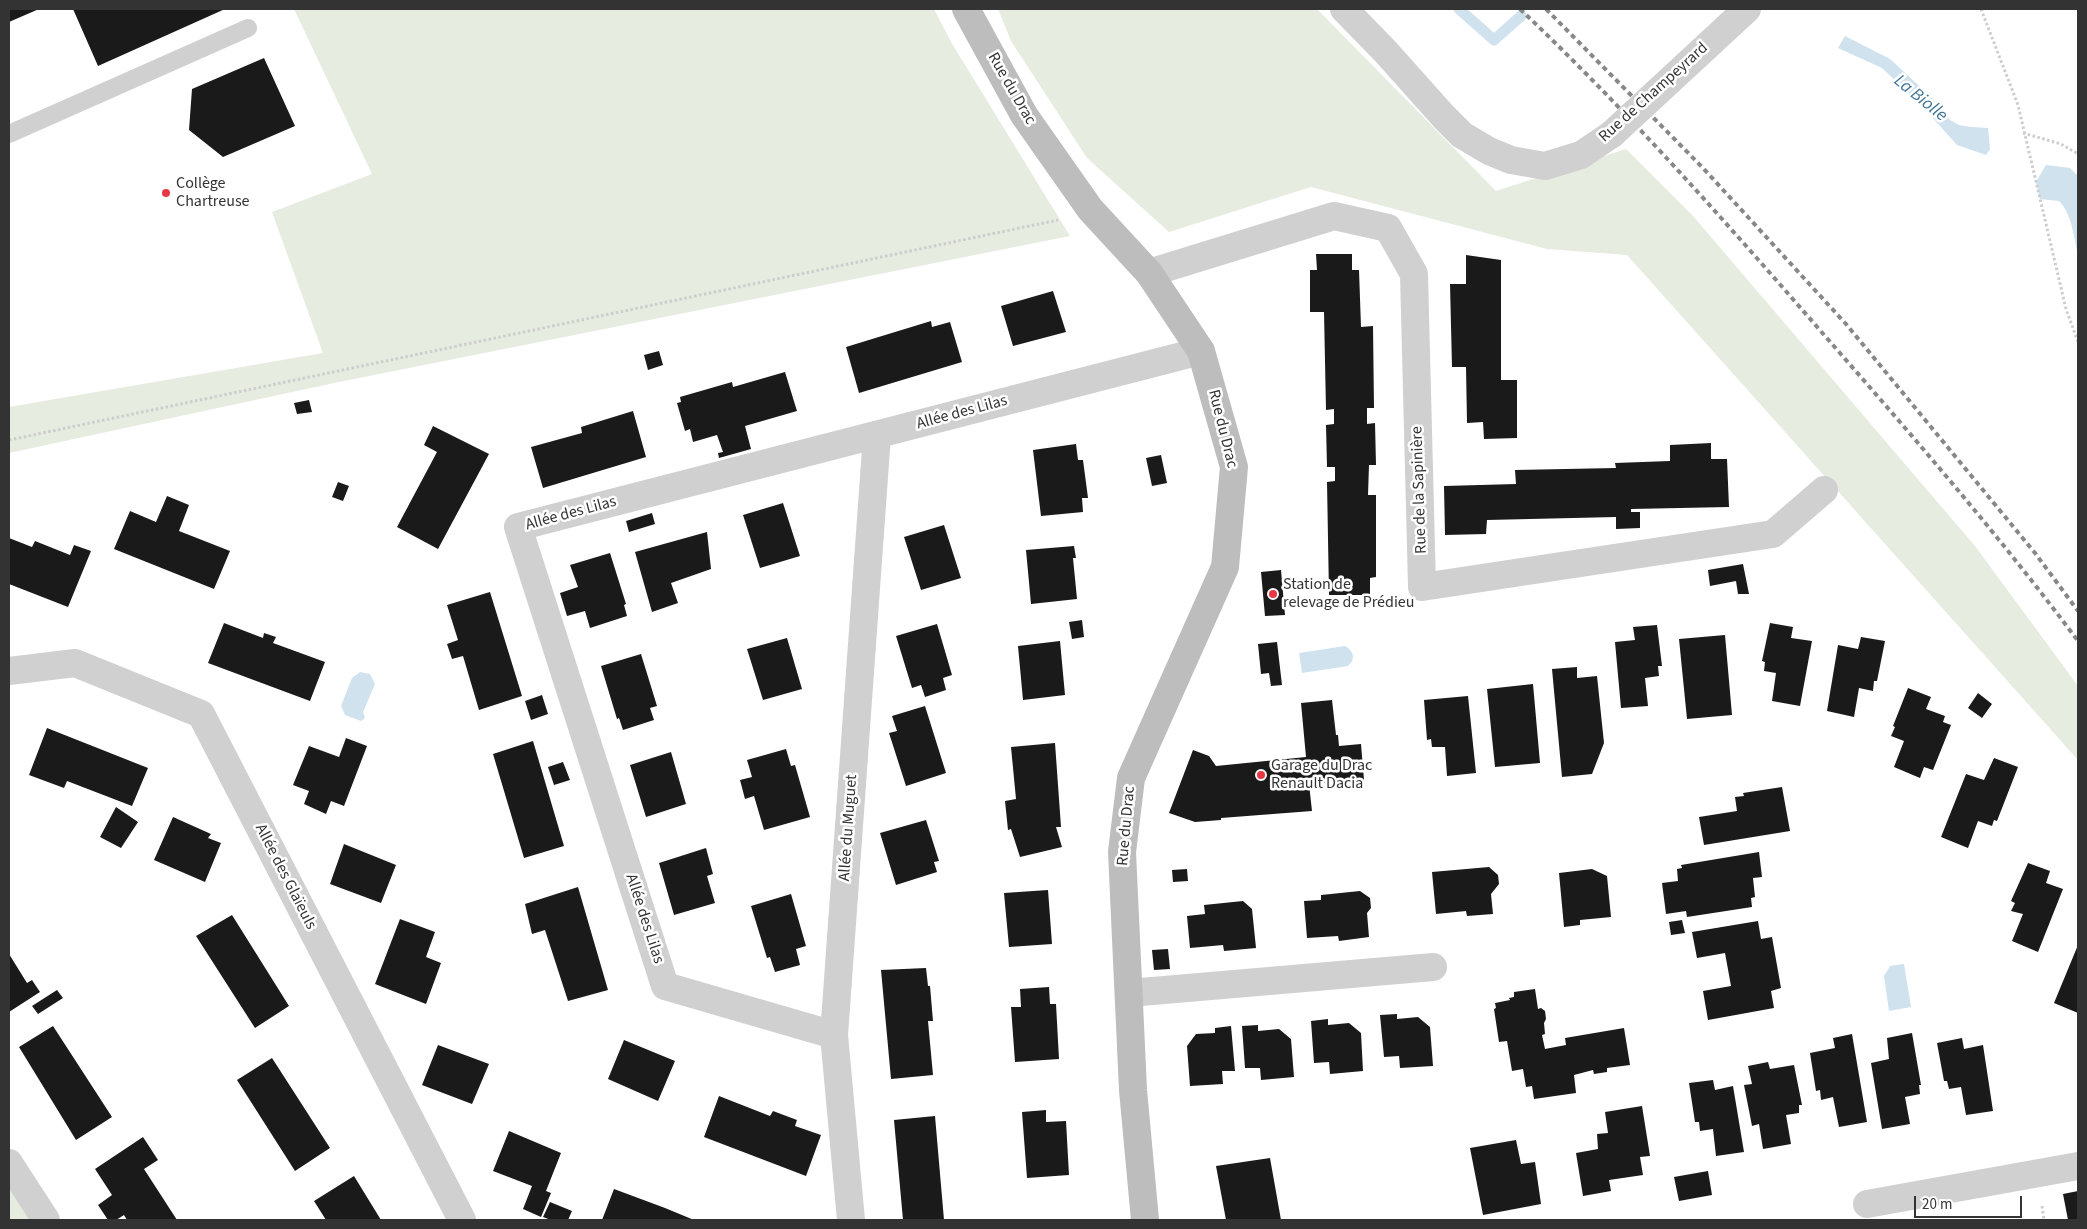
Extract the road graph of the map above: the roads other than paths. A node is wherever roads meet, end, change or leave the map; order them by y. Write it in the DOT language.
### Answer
graph roads {
  1 [pos="966,9"];
  2 [pos="1344,9"];
  3 [pos="1746,9"];
  4 [pos="248,28"];
  5 [pos="9,134"];
  6 [pos="1148,273"];
  7 [pos="1200,351"];
  8 [pos="877,435"];
  9 [pos="1824,490"];
  10 [pos="9,671"];
  11 [pos="1433,967"];
  12 [pos="1129,993"];
  13 [pos="834,1035"];
  14 [pos="9,1163"];
  15 [pos="2078,1166"];
  16 [pos="1866,1204"];
  17 [pos="46,1220"];
  18 [pos="462,1220"];
  19 [pos="851,1220"];
  20 [pos="1145,1220"];
  1 -- 6 [label="street, Rue du Drac"];
  2 -- 3 [label="street, Rue de Champeyrard, bridge"];
  4 -- 5 [label="lane"];
  6 -- 7 [label="street, Rue du Drac"];
  6 -- 9 [label="street, Rue de la Sapinière"];
  7 -- 8 [label="street, Allée des Lilas"];
  7 -- 12 [label="street, Rue du Drac"];
  8 -- 13 [label="street, Allée du Muguet"];
  8 -- 13 [label="street, Allée des Lilas"];
  10 -- 18 [label="street, Allée des Glaïeuls"];
  11 -- 12 [label="street"];
  12 -- 20 [label="street, Rue du Drac"];
  13 -- 19 [label="street, Allée du Muguet"];
  14 -- 17 [label="street"];
  15 -- 16 [label="street"];
}
